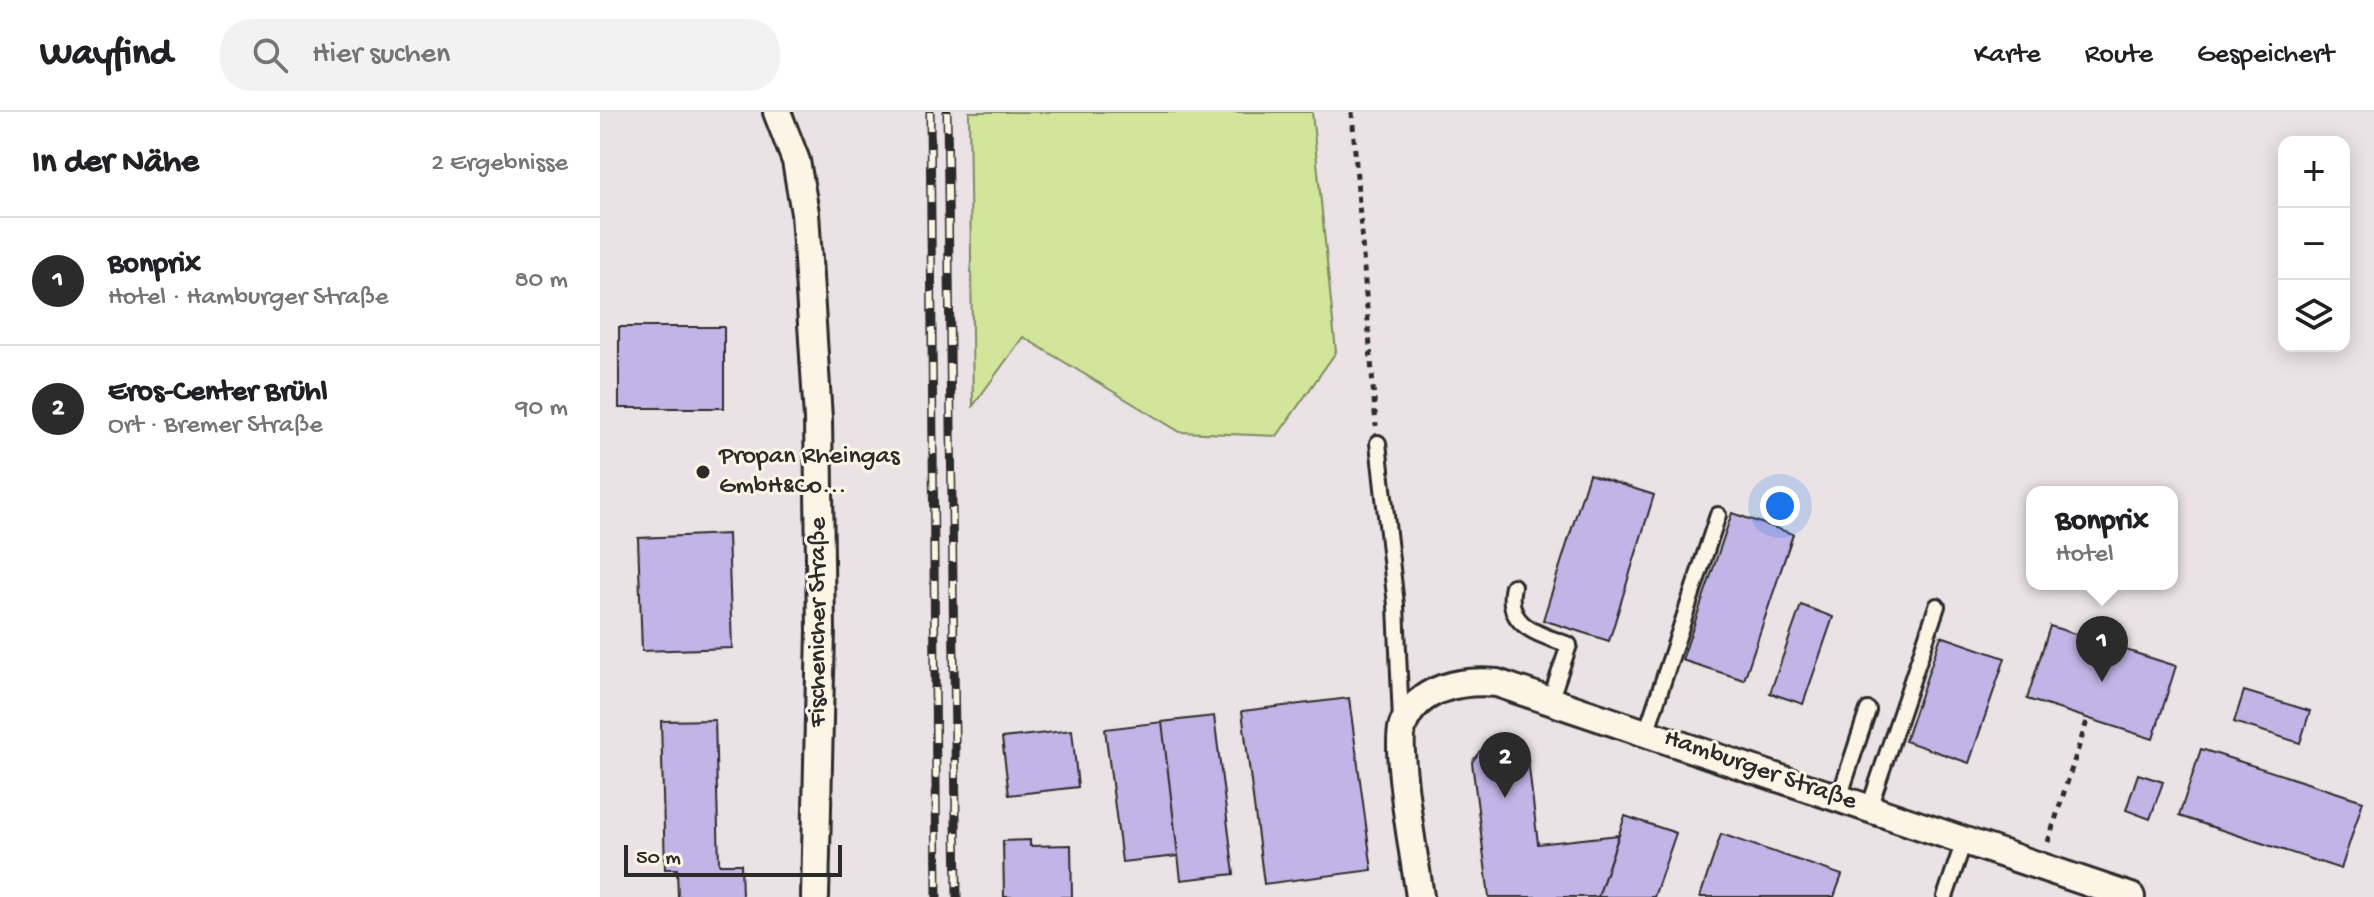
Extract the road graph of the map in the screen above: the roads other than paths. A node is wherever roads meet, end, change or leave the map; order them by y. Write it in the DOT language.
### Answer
graph roads {
  1 [pos="777,112"];
  2 [pos="1378,443"];
  3 [pos="1718,515"];
  4 [pos="1513,586"];
  5 [pos="1937,606"];
  6 [pos="1550,701"];
  7 [pos="1868,710"];
  8 [pos="1401,729"];
  9 [pos="1646,733"];
  10 [pos="1839,798"];
  11 [pos="1869,808"];
  12 [pos="1964,841"];
  13 [pos="815,897"];
  14 [pos="1420,897"];
  15 [pos="1945,897"];
  16 [pos="2131,897"];
  1 -- 13 [label="street, Fischenicher Straße"];
  2 -- 8 [label="lane"];
  3 -- 9 [label="lane"];
  4 -- 6 [label="lane"];
  5 -- 11 [label="lane"];
  6 -- 8 [label="street, Hamburger Straße"];
  6 -- 9 [label="street, Hamburger Straße"];
  7 -- 10 [label="lane"];
  8 -- 14 [label="street"];
  9 -- 10 [label="street, Hamburger Straße"];
  10 -- 11 [label="street, Hamburger Straße"];
  11 -- 12 [label="street, Hamburger Straße"];
  12 -- 15 [label="lane"];
  12 -- 16 [label="street, Hamburger Straße"];
}
